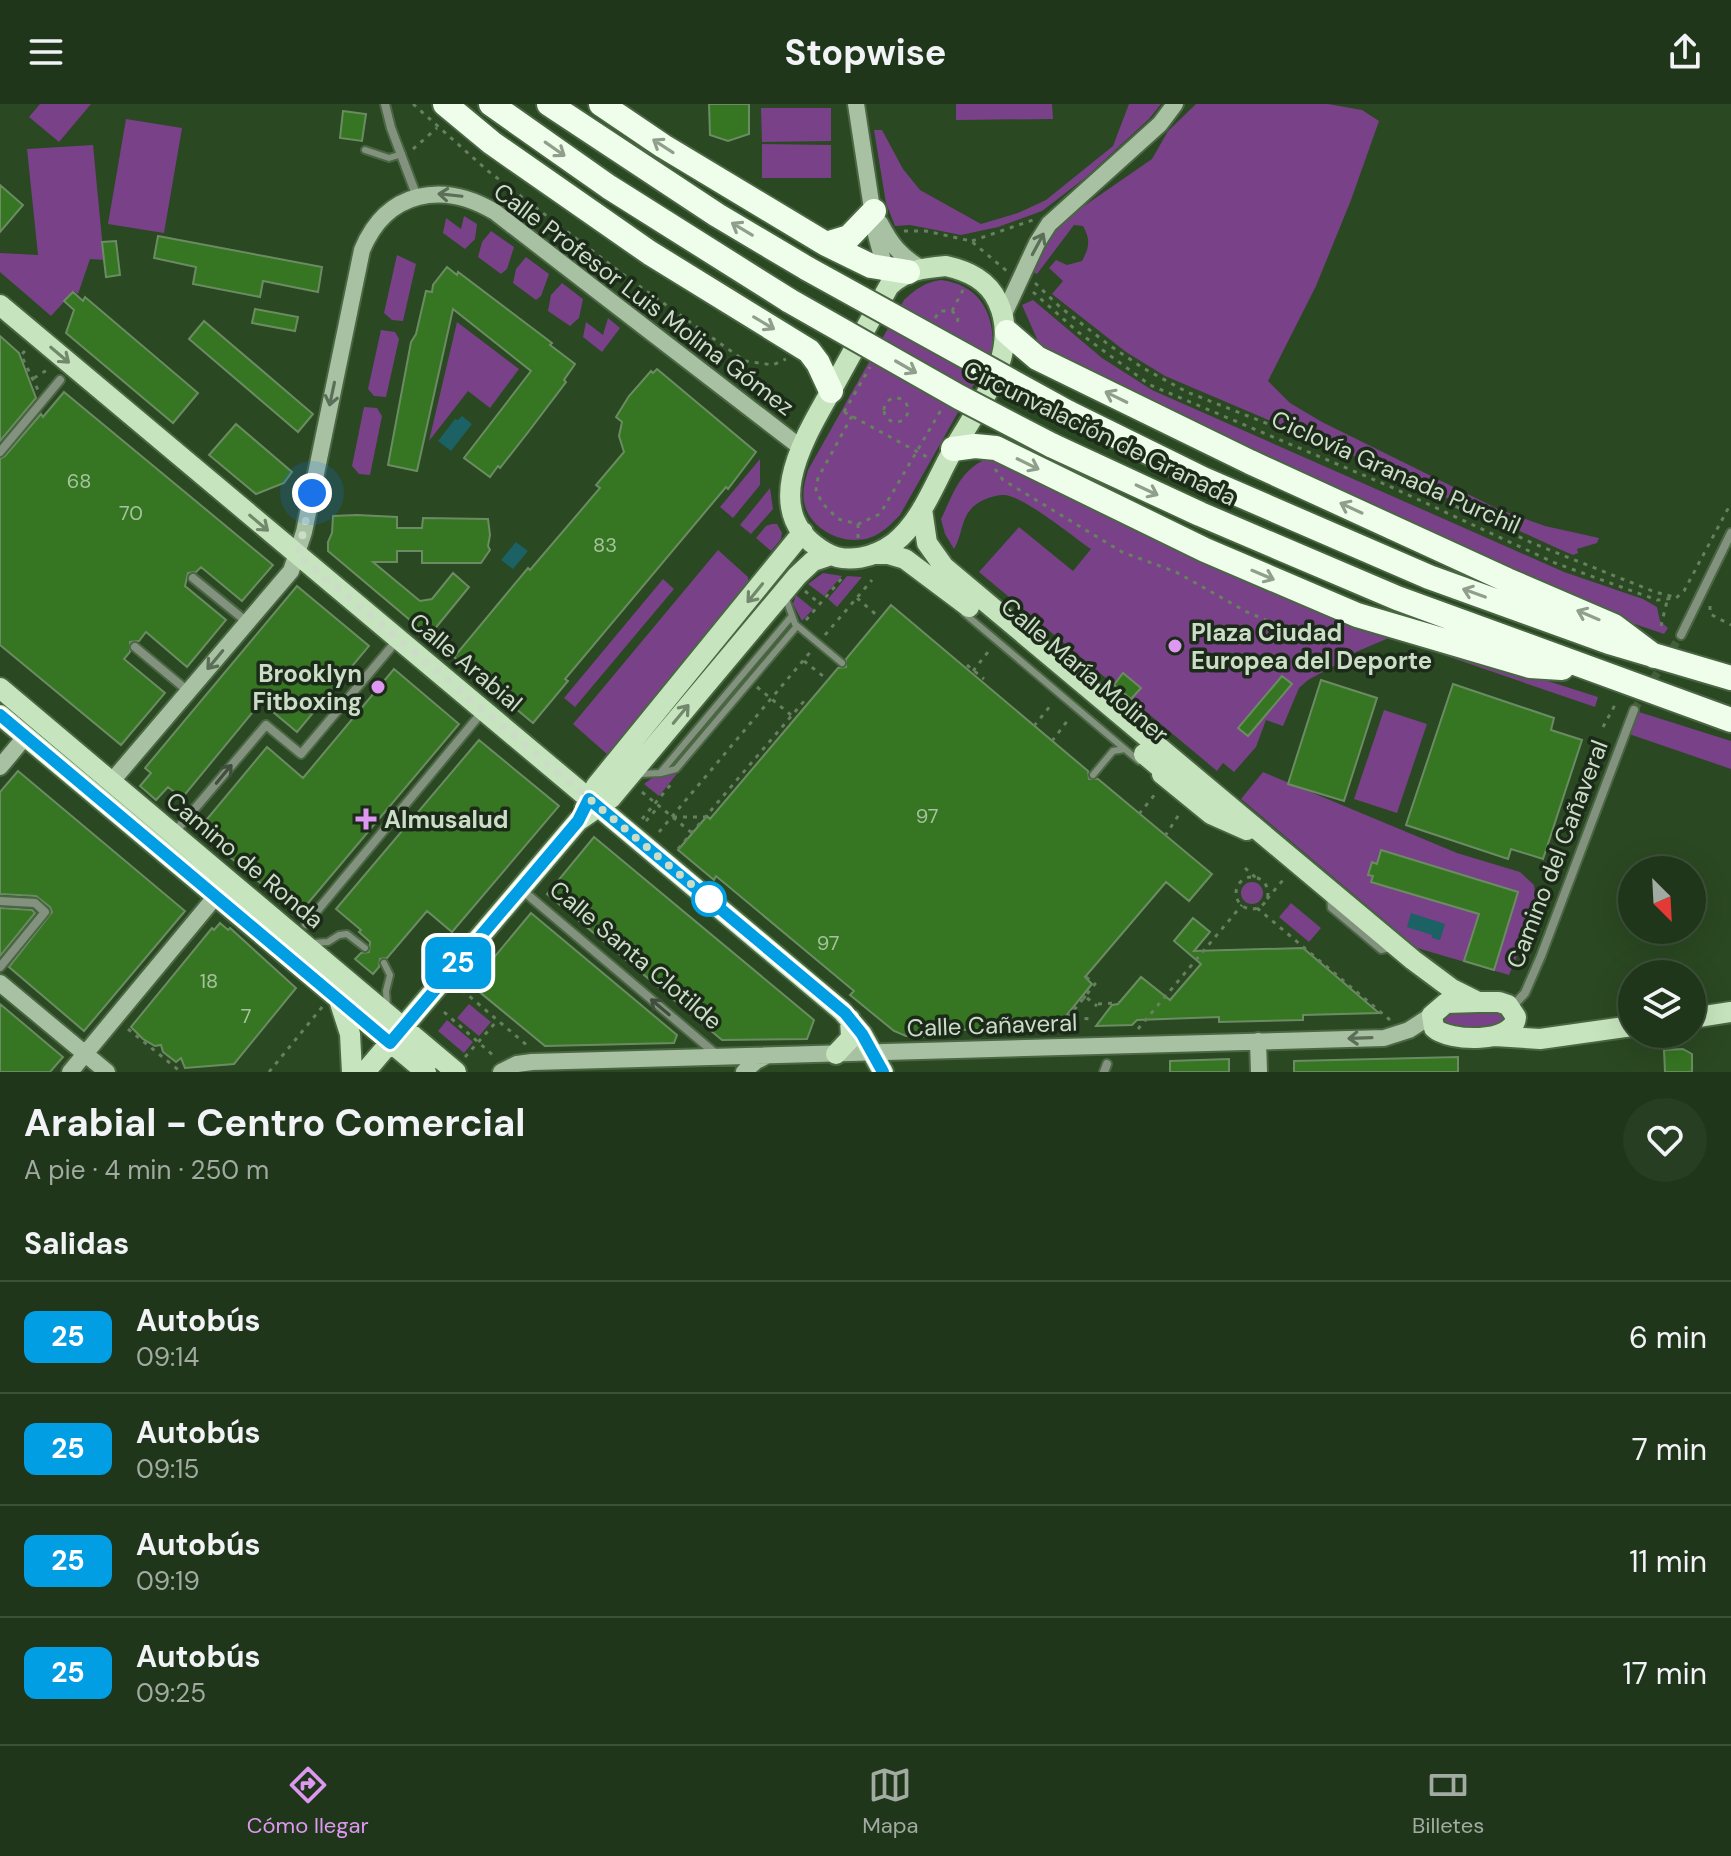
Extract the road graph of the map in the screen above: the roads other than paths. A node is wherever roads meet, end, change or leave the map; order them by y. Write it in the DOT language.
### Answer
graph roads {
  1 [pos="385,104"];
  2 [pos="445,104"];
  3 [pos="491,104"];
  4 [pos="549,104"];
  5 [pos="601,104"];
  6 [pos="856,104"];
  7 [pos="1175,104"];
  8 [pos="365,150"];
  9 [pos="402,154"];
  10 [pos="417,197"];
  11 [pos="874,211"];
  12 [pos="826,244"];
  13 [pos="901,273"];
  14 [pos="0,305"];
  15 [pos="1005,323"];
  16 [pos="60,380"];
  17 [pos="839,404"];
  18 [pos="800,447"];
  19 [pos="0,452"];
  20 [pos="943,454"];
  21 [pos="922,509"];
  22 [pos="803,532"];
  23 [pos="1731,533"];
  24 [pos="875,554"];
  25 [pos="298,555"];
  26 [pos="831,555"];
  27 [pos="936,575"];
  28 [pos="193,578"];
  29 [pos="794,589"];
  30 [pos="791,617"];
  31 [pos="247,622"];
  32 [pos="800,624"];
  33 [pos="1681,635"];
  34 [pos="398,639"];
  35 [pos="135,647"];
  36 [pos="1654,656"];
  37 [pos="842,663"];
  38 [pos="1586,669"];
  39 [pos="1731,678"];
  40 [pos="0,688"];
  41 [pos="188,691"];
  42 [pos="1634,710"];
  43 [pos="484,711"];
  44 [pos="0,715"];
  45 [pos="1731,720"];
  46 [pos="25,737"];
  47 [pos="1113,739"];
  48 [pos="1125,749"];
  49 [pos="1113,751"];
  50 [pos="0,767"];
  51 [pos="660,773"];
  52 [pos="631,774"];
  53 [pos="1093,775"];
  54 [pos="112,781"];
  55 [pos="1159,784"];
  56 [pos="616,791"];
  57 [pos="594,803"];
  58 [pos="1216,808"];
  59 [pos="120,815"];
  60 [pos="639,824"];
  61 [pos="174,834"];
  62 [pos="223,875"];
  63 [pos="520,889"];
  64 [pos="216,896"];
  65 [pos="0,901"];
  66 [pos="305,934"];
  67 [pos="365,948"];
  68 [pos="1405,954"];
  69 [pos="384,963"];
  70 [pos="0,967"];
  71 [pos="0,983"];
  72 [pos="334,1000"];
  73 [pos="1478,1002"];
  74 [pos="1514,1010"];
  75 [pos="1731,1012"];
  76 [pos="387,1013"];
  77 [pos="1433,1014"];
  78 [pos="1706,1016"];
  79 [pos="850,1019"];
  80 [pos="1618,1028"];
  81 [pos="397,1035"];
  82 [pos="1495,1036"];
  83 [pos="1556,1036"];
  84 [pos="1258,1041"];
  85 [pos="85,1054"];
  86 [pos="836,1054"];
  87 [pos="768,1056"];
  88 [pos="718,1057"];
  89 [pos="878,1063"];
  90 [pos="460,1064"];
  91 [pos="498,1064"];
  92 [pos="70,1072"];
  93 [pos="107,1072"];
  94 [pos="352,1072"];
  95 [pos="365,1072"];
  96 [pos="426,1072"];
  97 [pos="735,1072"];
  98 [pos="744,1072"];
  99 [pos="1259,1072"];
  1 -- 9 [label="street"];
  2 -- 17 [label="highway, one-way"];
  3 -- 38 [label="highway, Circunvalación de Granada, one-way, bridge"];
  36 -- 4 [label="highway, Circunvalación de Granada, one-way, bridge"];
  12 -- 5 [label="highway, one-way"];
  6 -- 11 [label="main road"];
  15 -- 7 [label="main road, one-way"];
  8 -- 9 [label="lane"];
  9 -- 10 [label="street"];
  18 -- 10 [label="main road, Calle Profesor Luis Molina Gómez, one-way"];
  10 -- 25 [label="main road, Calle Profesor Luis Molina Gómez, one-way"];
  11 -- 12 [label="highway"];
  11 -- 13 [label="main road"];
  11 -- 13 [label="main road"];
  12 -- 13 [label="highway"];
  13 -- 15 [label="main road"];
  13 -- 17 [label="main road"];
  14 -- 25 [label="main road, Calle Arabial, one-way"];
  15 -- 20 [label="main road"];
  36 -- 15 [label="highway, one-way"];
  16 -- 19 [label="street"];
  17 -- 18 [label="main road"];
  18 -- 22 [label="main road"];
  20 -- 21 [label="main road"];
  20 -- 38 [label="highway, one-way"];
  21 -- 24 [label="main road"];
  21 -- 27 [label="main road, Calle María Moliner"];
  22 -- 26 [label="main road"];
  22 -- 57 [label="main road, one-way"];
  23 -- 33 [label="street"];
  24 -- 26 [label="main road, Calle María Moliner"];
  24 -- 27 [label="main road, Calle María Moliner"];
  25 -- 31 [label="main road"];
  25 -- 34 [label="main road, Calle Arabial"];
  26 -- 29 [label="main road"];
  27 -- 47 [label="lane"];
  27 -- 55 [label="main road, Calle María Moliner"];
  27 -- 58 [label="main road, Calle María Moliner"];
  28 -- 31 [label="street"];
  29 -- 30 [label="lane"];
  52 -- 29 [label="main road, one-way"];
  30 -- 32 [label="lane"];
  30 -- 51 [label="lane"];
  31 -- 41 [label="main road, one-way"];
  32 -- 37 [label="lane"];
  32 -- 51 [label="lane"];
  34 -- 43 [label="main road, Calle Arabial"];
  61 -- 34 [label="street, one-way"];
  35 -- 41 [label="street"];
  36 -- 39 [label="highway, Circunvalación de Granada"];
  38 -- 45 [label="highway, Circunvalación de Granada"];
  40 -- 54 [label="main road, Camino de Ronda"];
  41 -- 54 [label="main road"];
  42 -- 74 [label="street, Camino del Cañaveral"];
  43 -- 57 [label="main road, Calle Arabial"];
  43 -- 66 [label="street"];
  44 -- 46 [label="main road, Camino de Ronda"];
  46 -- 50 [label="main road"];
  46 -- 59 [label="main road, Camino de Ronda"];
  47 -- 48 [label="lane"];
  47 -- 49 [label="lane"];
  48 -- 49 [label="lane"];
  48 -- 55 [label="lane"];
  49 -- 53 [label="lane"];
  51 -- 52 [label="lane"];
  52 -- 56 [label="main road"];
  54 -- 59 [label="main road"];
  54 -- 61 [label="main road, Camino de Ronda"];
  55 -- 58 [label="main road, Calle María Moliner"];
  56 -- 57 [label="main road"];
  56 -- 60 [label="main road"];
  57 -- 60 [label="main road, Calle Arabial"];
  57 -- 63 [label="main road"];
  58 -- 68 [label="main road, Calle María Moliner"];
  59 -- 64 [label="main road, Camino de Ronda"];
  60 -- 79 [label="main road, Calle Arabial"];
  61 -- 62 [label="main road, Camino de Ronda"];
  62 -- 64 [label="main road"];
  62 -- 66 [label="main road, Camino de Ronda"];
  63 -- 81 [label="main road"];
  88 -- 63 [label="street, Calle Santa Clotilde, one-way"];
  64 -- 72 [label="main road, Camino de Ronda"];
  64 -- 85 [label="main road"];
  65 -- 70 [label="street"];
  66 -- 67 [label="lane"];
  66 -- 76 [label="main road, Camino de Ronda"];
  68 -- 73 [label="main road, Calle María Moliner"];
  68 -- 77 [label="main road, Calle María Moliner"];
  69 -- 76 [label="lane"];
  71 -- 85 [label="main road"];
  72 -- 81 [label="main road, Camino de Ronda"];
  72 -- 94 [label="main road"];
  73 -- 74 [label="main road"];
  73 -- 77 [label="main road"];
  74 -- 82 [label="main road"];
  74 -- 83 [label="main road"];
  75 -- 78 [label="main road"];
  76 -- 81 [label="main road, Camino de Ronda"];
  77 -- 82 [label="main road"];
  77 -- 84 [label="main road, Calle Cañaveral, one-way"];
  79 -- 86 [label="main road"];
  79 -- 89 [label="main road, Calle Arabial"];
  80 -- 83 [label="main road"];
  81 -- 90 [label="main road, Camino de Ronda"];
  81 -- 95 [label="main road"];
  81 -- 96 [label="main road, Camino de Ronda"];
  82 -- 83 [label="main road"];
  84 -- 89 [label="main road, Calle Cañaveral"];
  84 -- 99 [label="main road"];
  85 -- 92 [label="main road"];
  85 -- 93 [label="main road"];
  86 -- 87 [label="main road, Calle Cañaveral"];
  86 -- 89 [label="main road, Calle Cañaveral"];
  87 -- 88 [label="main road, Calle Cañaveral"];
  87 -- 98 [label="main road"];
  88 -- 91 [label="main road, Calle Cañaveral"];
  88 -- 97 [label="main road, Calle Santa Clotilde"];
}
